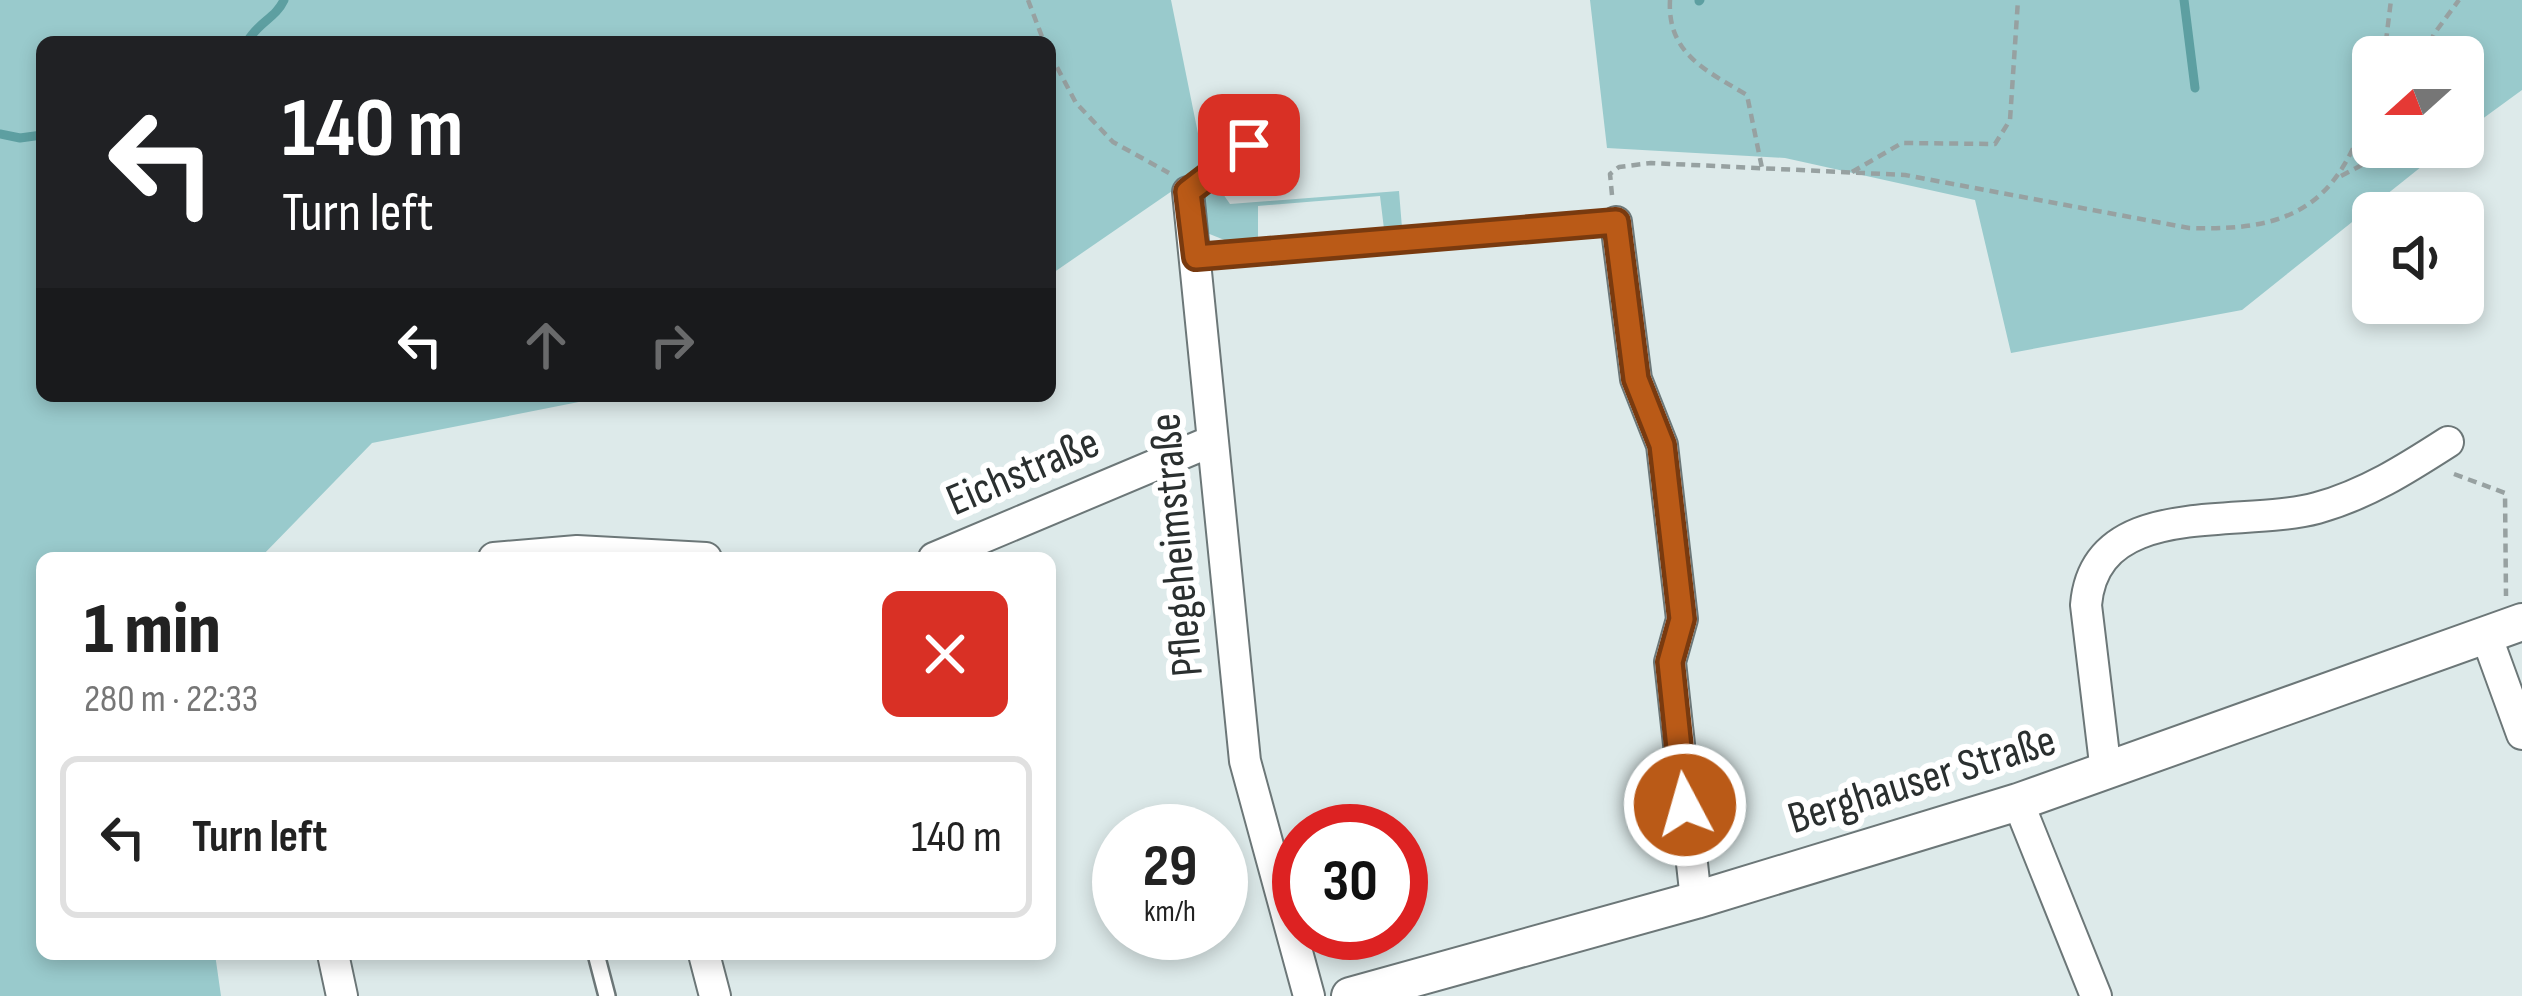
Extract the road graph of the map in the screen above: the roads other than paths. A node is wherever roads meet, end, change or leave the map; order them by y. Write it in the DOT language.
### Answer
graph roads {
  1 [pos="1279,122"];
  2 [pos="1188,192"];
  3 [pos="1616,222"];
  4 [pos="1196,257"];
  5 [pos="1212,441"];
  6 [pos="2448,442"];
  7 [pos="948,552"];
  8 [pos="2514,612"];
  9 [pos="2486,635"];
  10 [pos="2522,734"];
  11 [pos="2106,772"];
  12 [pos="2018,802"];
  13 [pos="1696,900"];
  14 [pos="334,960"];
  15 [pos="598,960"];
  16 [pos="706,960"];
  17 [pos="342,996"];
  18 [pos="607,996"];
  19 [pos="715,996"];
  20 [pos="1309,996"];
  21 [pos="1350,996"];
  22 [pos="2096,996"];
  1 -- 2 [label="lane"];
  2 -- 4 [label="street, Pflegeheimstraße"];
  3 -- 4 [label="lane"];
  3 -- 13 [label="street"];
  4 -- 5 [label="street, Pflegeheimstraße"];
  5 -- 7 [label="street, Eichstraße"];
  5 -- 20 [label="street, Pflegeheimstraße"];
  6 -- 11 [label="street, Berghauser Straße"];
  8 -- 9 [label="street, Berghauser Straße"];
  9 -- 10 [label="street"];
  9 -- 11 [label="street, Berghauser Straße"];
  11 -- 12 [label="street, Berghauser Straße"];
  12 -- 13 [label="street, Berghauser Straße"];
  12 -- 22 [label="street"];
  13 -- 21 [label="street, Berghauser Straße"];
  14 -- 17 [label="street"];
  15 -- 18 [label="lane"];
  16 -- 19 [label="street"];
}
